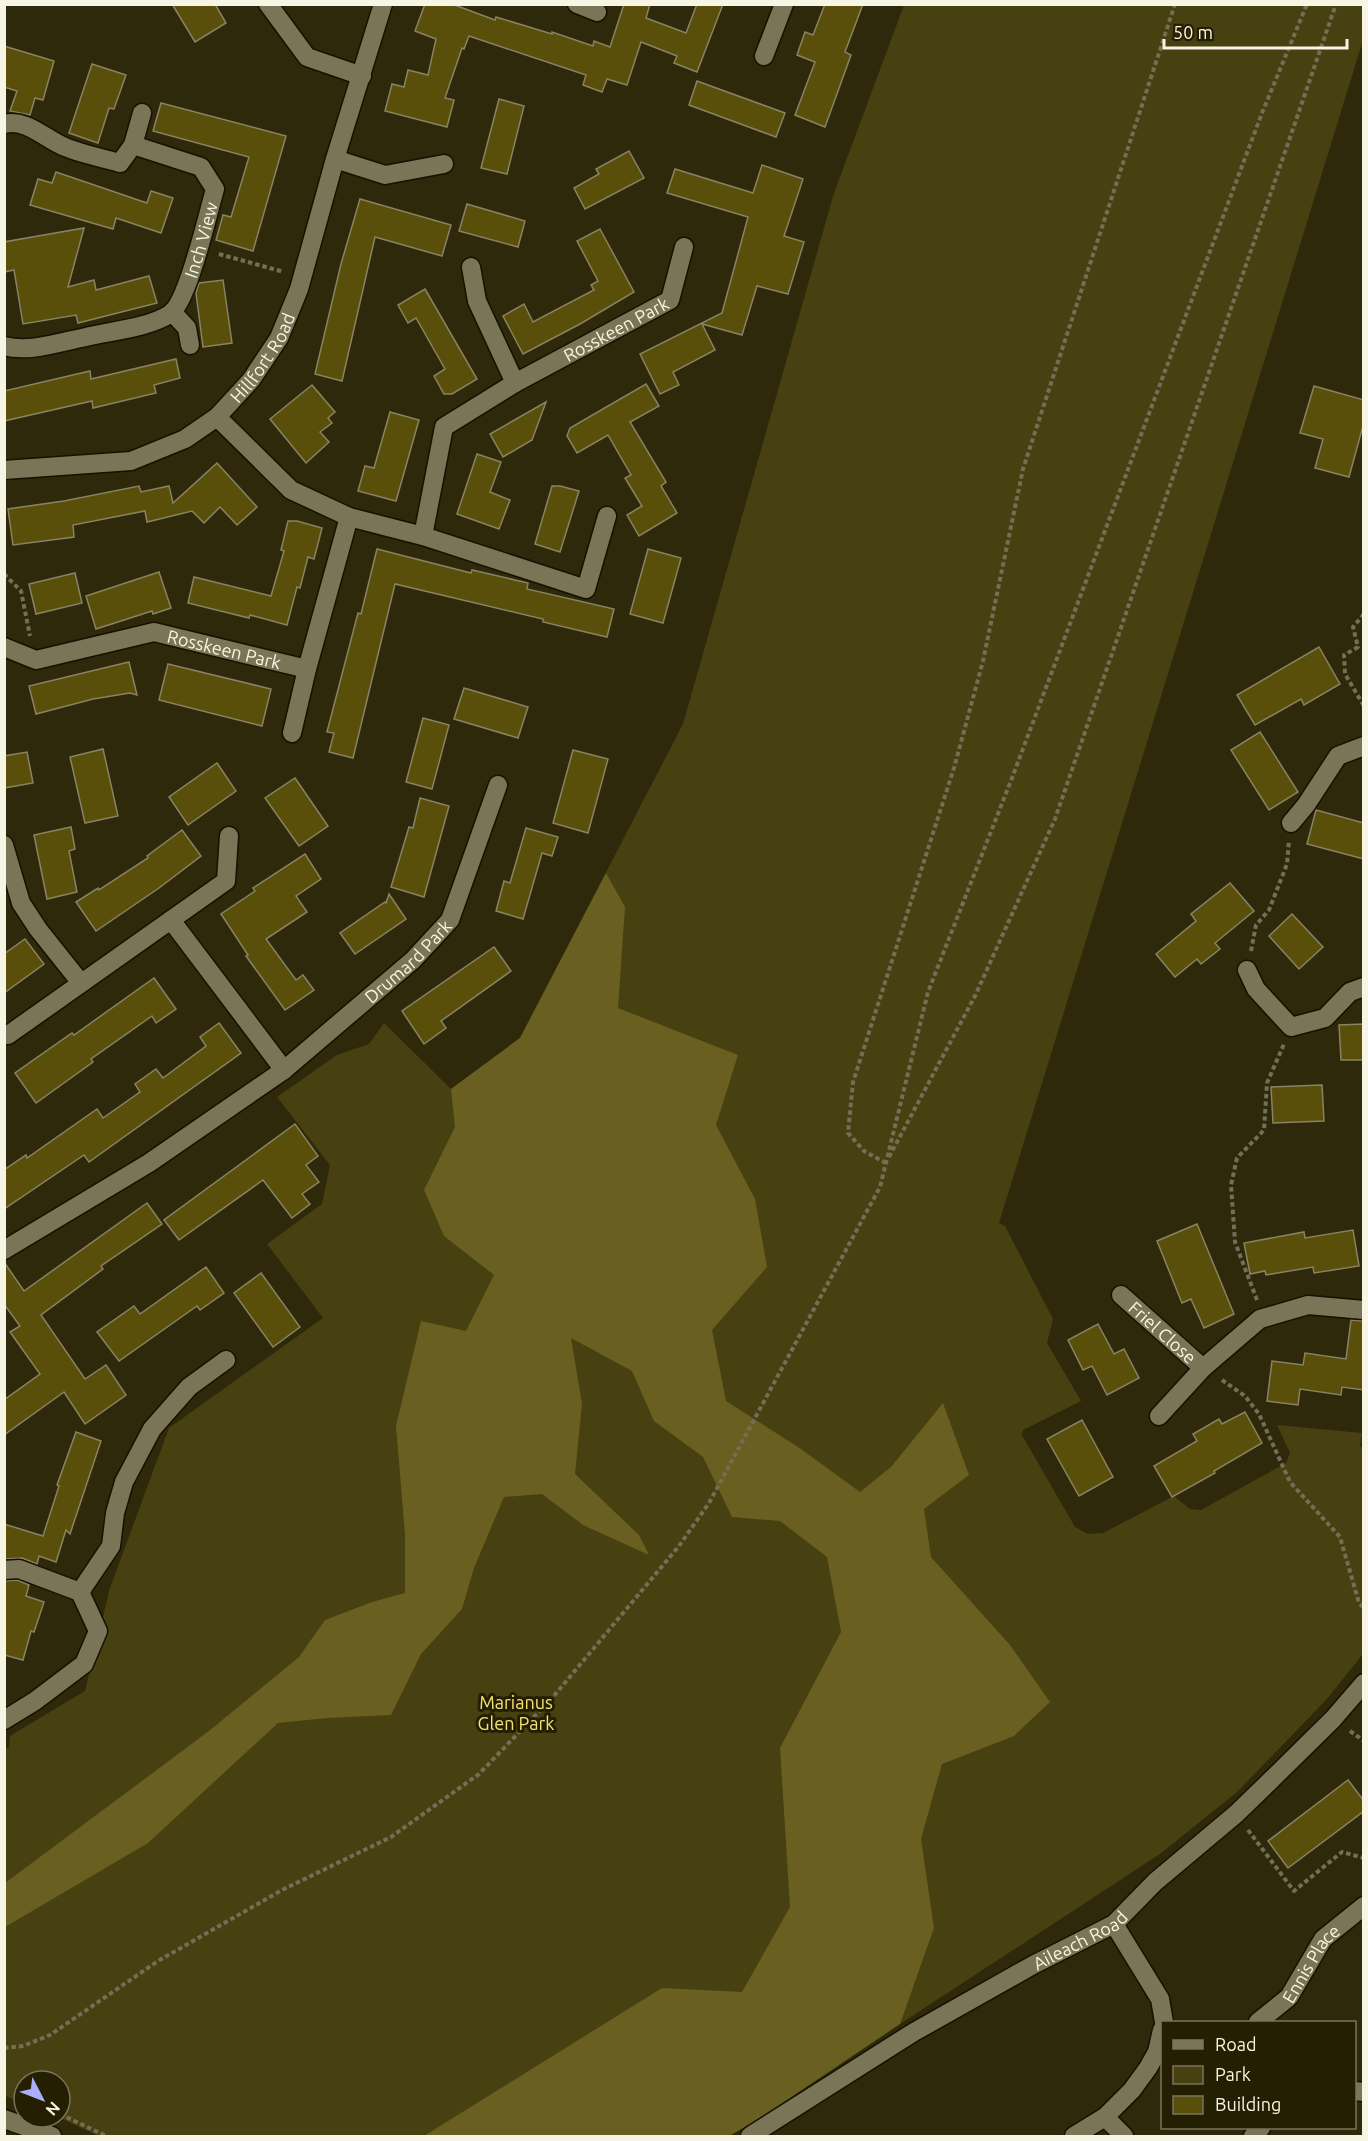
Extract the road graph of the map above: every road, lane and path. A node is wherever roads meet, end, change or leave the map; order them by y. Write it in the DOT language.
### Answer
graph roads {
  1 [pos="268,4"];
  2 [pos="384,4"];
  3 [pos="577,4"];
  4 [pos="784,4"];
  5 [pos="1175,4"];
  6 [pos="1306,4"];
  7 [pos="1336,4"];
  8 [pos="597,12"];
  9 [pos="764,56"];
  10 [pos="362,76"];
  11 [pos="142,113"];
  12 [pos="4,124"];
  13 [pos="134,145"];
  14 [pos="335,159"];
  15 [pos="444,164"];
  16 [pos="684,247"];
  17 [pos="198,248"];
  18 [pos="471,267"];
  19 [pos="302,277"];
  20 [pos="172,312"];
  21 [pos="190,345"];
  22 [pos="4,346"];
  23 [pos="515,383"];
  24 [pos="217,417"];
  25 [pos="4,470"];
  26 [pos="607,516"];
  27 [pos="349,517"];
  28 [pos="423,536"];
  29 [pos="4,574"];
  30 [pos="1364,614"];
  31 [pos="4,647"];
  32 [pos="36,660"];
  33 [pos="307,669"];
  34 [pos="1364,706"];
  35 [pos="292,733"];
  36 [pos="1364,746"];
  37 [pos="498,785"];
  38 [pos="1291,823"];
  39 [pos="229,836"];
  40 [pos="4,845"];
  41 [pos="171,920"];
  42 [pos="1247,970"];
  43 [pos="81,983"];
  44 [pos="1364,987"];
  45 [pos="1291,1027"];
  46 [pos="4,1035"];
  47 [pos="284,1070"];
  48 [pos="886,1163"];
  49 [pos="4,1250"];
  50 [pos="1121,1295"];
  51 [pos="1364,1310"];
  52 [pos="1264,1319"];
  53 [pos="226,1360"];
  54 [pos="1203,1368"];
  55 [pos="1159,1416"];
  56 [pos="4,1570"];
  57 [pos="80,1592"];
  58 [pos="1364,1608"];
  59 [pos="1364,1683"];
  60 [pos="4,1720"];
  61 [pos="1236,1814"];
  62 [pos="1364,1858"];
  63 [pos="1364,1906"];
  64 [pos="1114,1924"];
  65 [pos="1164,2021"];
  66 [pos="1259,2021"];
  67 [pos="1161,2034"];
  68 [pos="4,2048"];
  69 [pos="1105,2116"];
  70 [pos="4,2119"];
  71 [pos="72,2120"];
  72 [pos="52,2136"];
  73 [pos="106,2136"];
  74 [pos="750,2136"];
  75 [pos="1074,2136"];
  76 [pos="1124,2136"];
  1 -- 10 [label="street"];
  2 -- 10 [label="street, Hillfort Road"];
  3 -- 8 [label="street"];
  4 -- 9 [label="street"];
  5 -- 48 [label="path"];
  6 -- 48 [label="path"];
  7 -- 48 [label="path"];
  10 -- 14 [label="street, Hillfort Road"];
  11 -- 13 [label="street"];
  12 -- 13 [label="street"];
  13 -- 17 [label="street, Inch View"];
  14 -- 15 [label="street"];
  14 -- 19 [label="street, Hillfort Road"];
  16 -- 23 [label="street, Rosskeen Park"];
  17 -- 19 [label="path"];
  17 -- 20 [label="street, Inch View"];
  18 -- 23 [label="street"];
  19 -- 24 [label="street, Hillfort Road"];
  20 -- 21 [label="street"];
  20 -- 22 [label="street"];
  23 -- 28 [label="street, Rosskeen Park"];
  24 -- 25 [label="street, Hillfort Road"];
  24 -- 27 [label="street"];
  26 -- 28 [label="street"];
  27 -- 28 [label="street"];
  27 -- 33 [label="street, Rosskeen Park"];
  29 -- 32 [label="path"];
  30 -- 34 [label="path"];
  31 -- 32 [label="street"];
  32 -- 33 [label="street, Rosskeen Park"];
  33 -- 35 [label="street, Rosskeen Park"];
  36 -- 38 [label="street"];
  37 -- 47 [label="street, Drumard Park"];
  38 -- 42 [label="path"];
  39 -- 41 [label="street"];
  40 -- 43 [label="street"];
  41 -- 43 [label="street"];
  41 -- 47 [label="street"];
  42 -- 45 [label="street"];
  43 -- 46 [label="street"];
  44 -- 45 [label="street"];
  45 -- 52 [label="path"];
  47 -- 49 [label="street, Drumard Park"];
  48 -- 68 [label="path"];
  50 -- 54 [label="street, Friel Close"];
  51 -- 52 [label="street, Friel Close"];
  52 -- 54 [label="street, Friel Close"];
  53 -- 57 [label="street"];
  54 -- 55 [label="street, Friel Close"];
  54 -- 58 [label="path"];
  56 -- 57 [label="street"];
  57 -- 60 [label="street"];
  59 -- 61 [label="street, Aileach Road"];
  61 -- 62 [label="path"];
  61 -- 64 [label="street, Aileach Road"];
  63 -- 66 [label="street, Ennis Place"];
  64 -- 65 [label="street"];
  64 -- 74 [label="street, Aileach Road"];
  67 -- 69 [label="street"];
  69 -- 75 [label="street"];
  69 -- 76 [label="street"];
  70 -- 72 [label="street"];
  71 -- 73 [label="path"];
}
